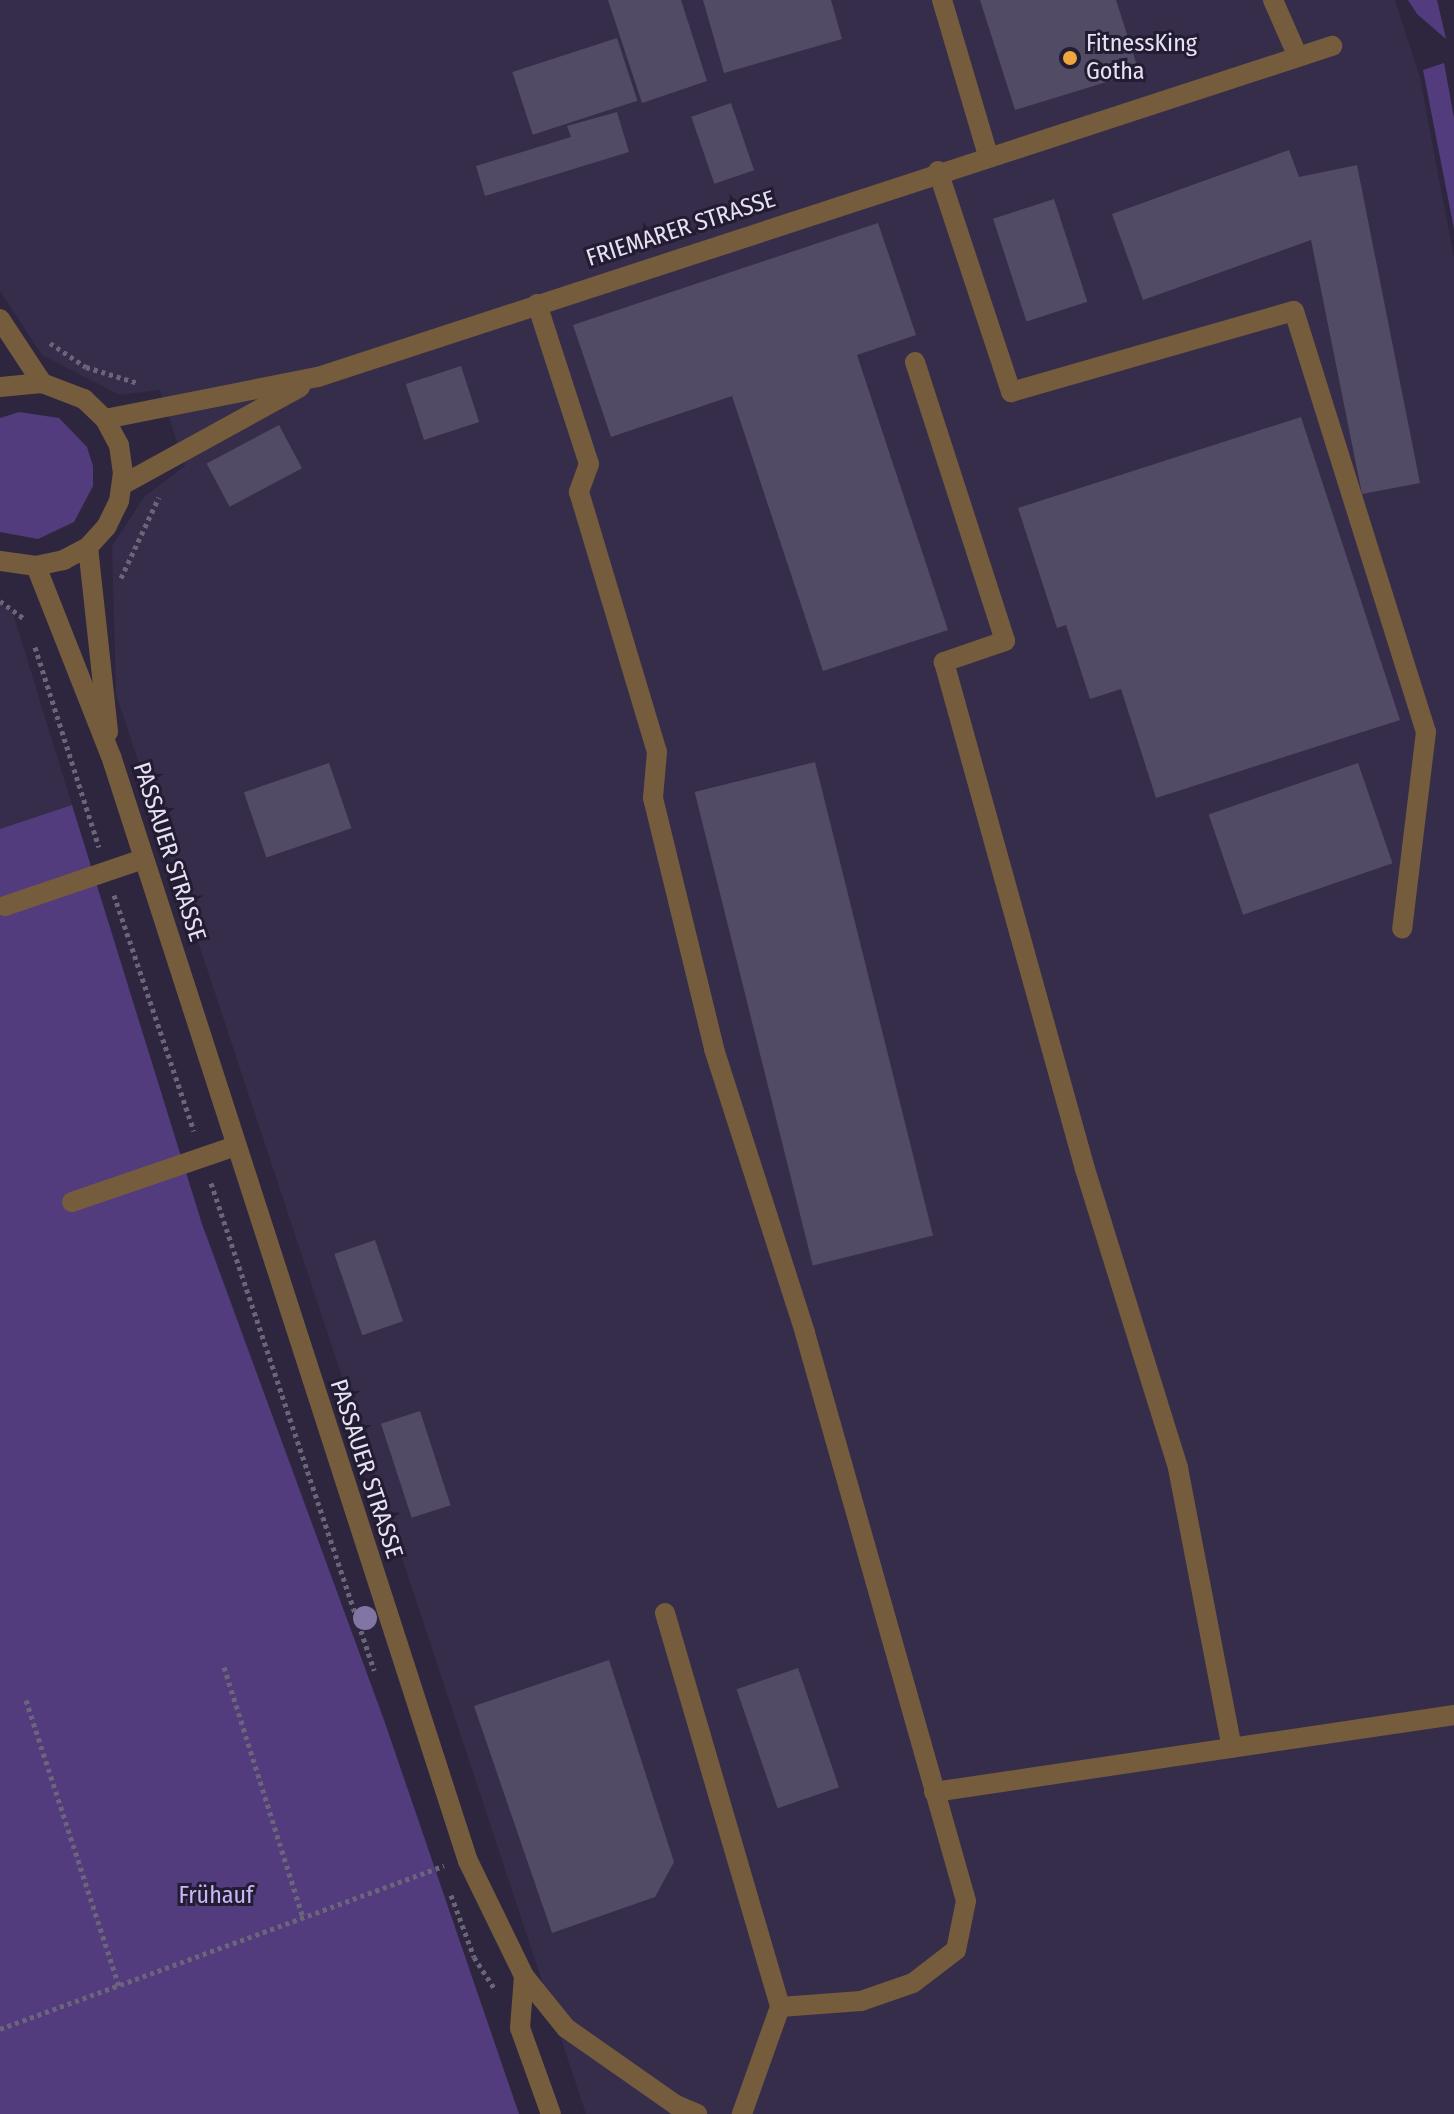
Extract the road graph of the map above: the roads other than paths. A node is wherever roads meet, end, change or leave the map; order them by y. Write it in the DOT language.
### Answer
graph roads {
  1 [pos="942,0"];
  2 [pos="1273,0"];
  3 [pos="1332,46"];
  4 [pos="1298,57"];
  5 [pos="988,155"];
  6 [pos="938,171"];
  7 [pos="537,304"];
  8 [pos="0,319"];
  9 [pos="915,362"];
  10 [pos="318,377"];
  11 [pos="42,383"];
  12 [pos="0,387"];
  13 [pos="105,419"];
  14 [pos="122,485"];
  15 [pos="88,547"];
  16 [pos="0,561"];
  17 [pos="36,566"];
  18 [pos="111,756"];
  19 [pos="143,859"];
  20 [pos="5,906"];
  21 [pos="1402,929"];
  22 [pos="236,1146"];
  23 [pos="72,1202"];
  24 [pos="665,1613"];
  25 [pos="1454,1715"];
  26 [pos="1232,1748"];
  27 [pos="934,1792"];
  28 [pos="524,1976"];
  29 [pos="780,2007"];
  30 [pos="551,2114"];
  31 [pos="697,2114"];
  32 [pos="742,2114"];
  1 -- 5 [label="street"];
  2 -- 4 [label="street"];
  3 -- 4 [label="street, FRIEMARER STRASSE"];
  4 -- 5 [label="street, FRIEMARER STRASSE"];
  5 -- 6 [label="street, FRIEMARER STRASSE"];
  6 -- 7 [label="street, FRIEMARER STRASSE"];
  6 -- 21 [label="street"];
  7 -- 10 [label="street, FRIEMARER STRASSE"];
  7 -- 27 [label="street"];
  8 -- 11 [label="street"];
  9 -- 26 [label="street"];
  10 -- 13 [label="street"];
  10 -- 14 [label="street"];
  11 -- 12 [label="street"];
  11 -- 13 [label="street"];
  13 -- 14 [label="street"];
  14 -- 15 [label="street"];
  15 -- 17 [label="street"];
  15 -- 18 [label="street, PASSAUER STRASSE"];
  16 -- 17 [label="street"];
  17 -- 18 [label="street, PASSAUER STRASSE"];
  18 -- 19 [label="street, PASSAUER STRASSE"];
  19 -- 20 [label="street"];
  19 -- 22 [label="street, PASSAUER STRASSE"];
  22 -- 23 [label="street"];
  22 -- 28 [label="street, PASSAUER STRASSE"];
  24 -- 29 [label="street"];
  25 -- 26 [label="street"];
  26 -- 27 [label="street"];
  27 -- 29 [label="street"];
  28 -- 30 [label="street"];
  28 -- 31 [label="street, PASSAUER STRASSE"];
  29 -- 32 [label="street"];
}
